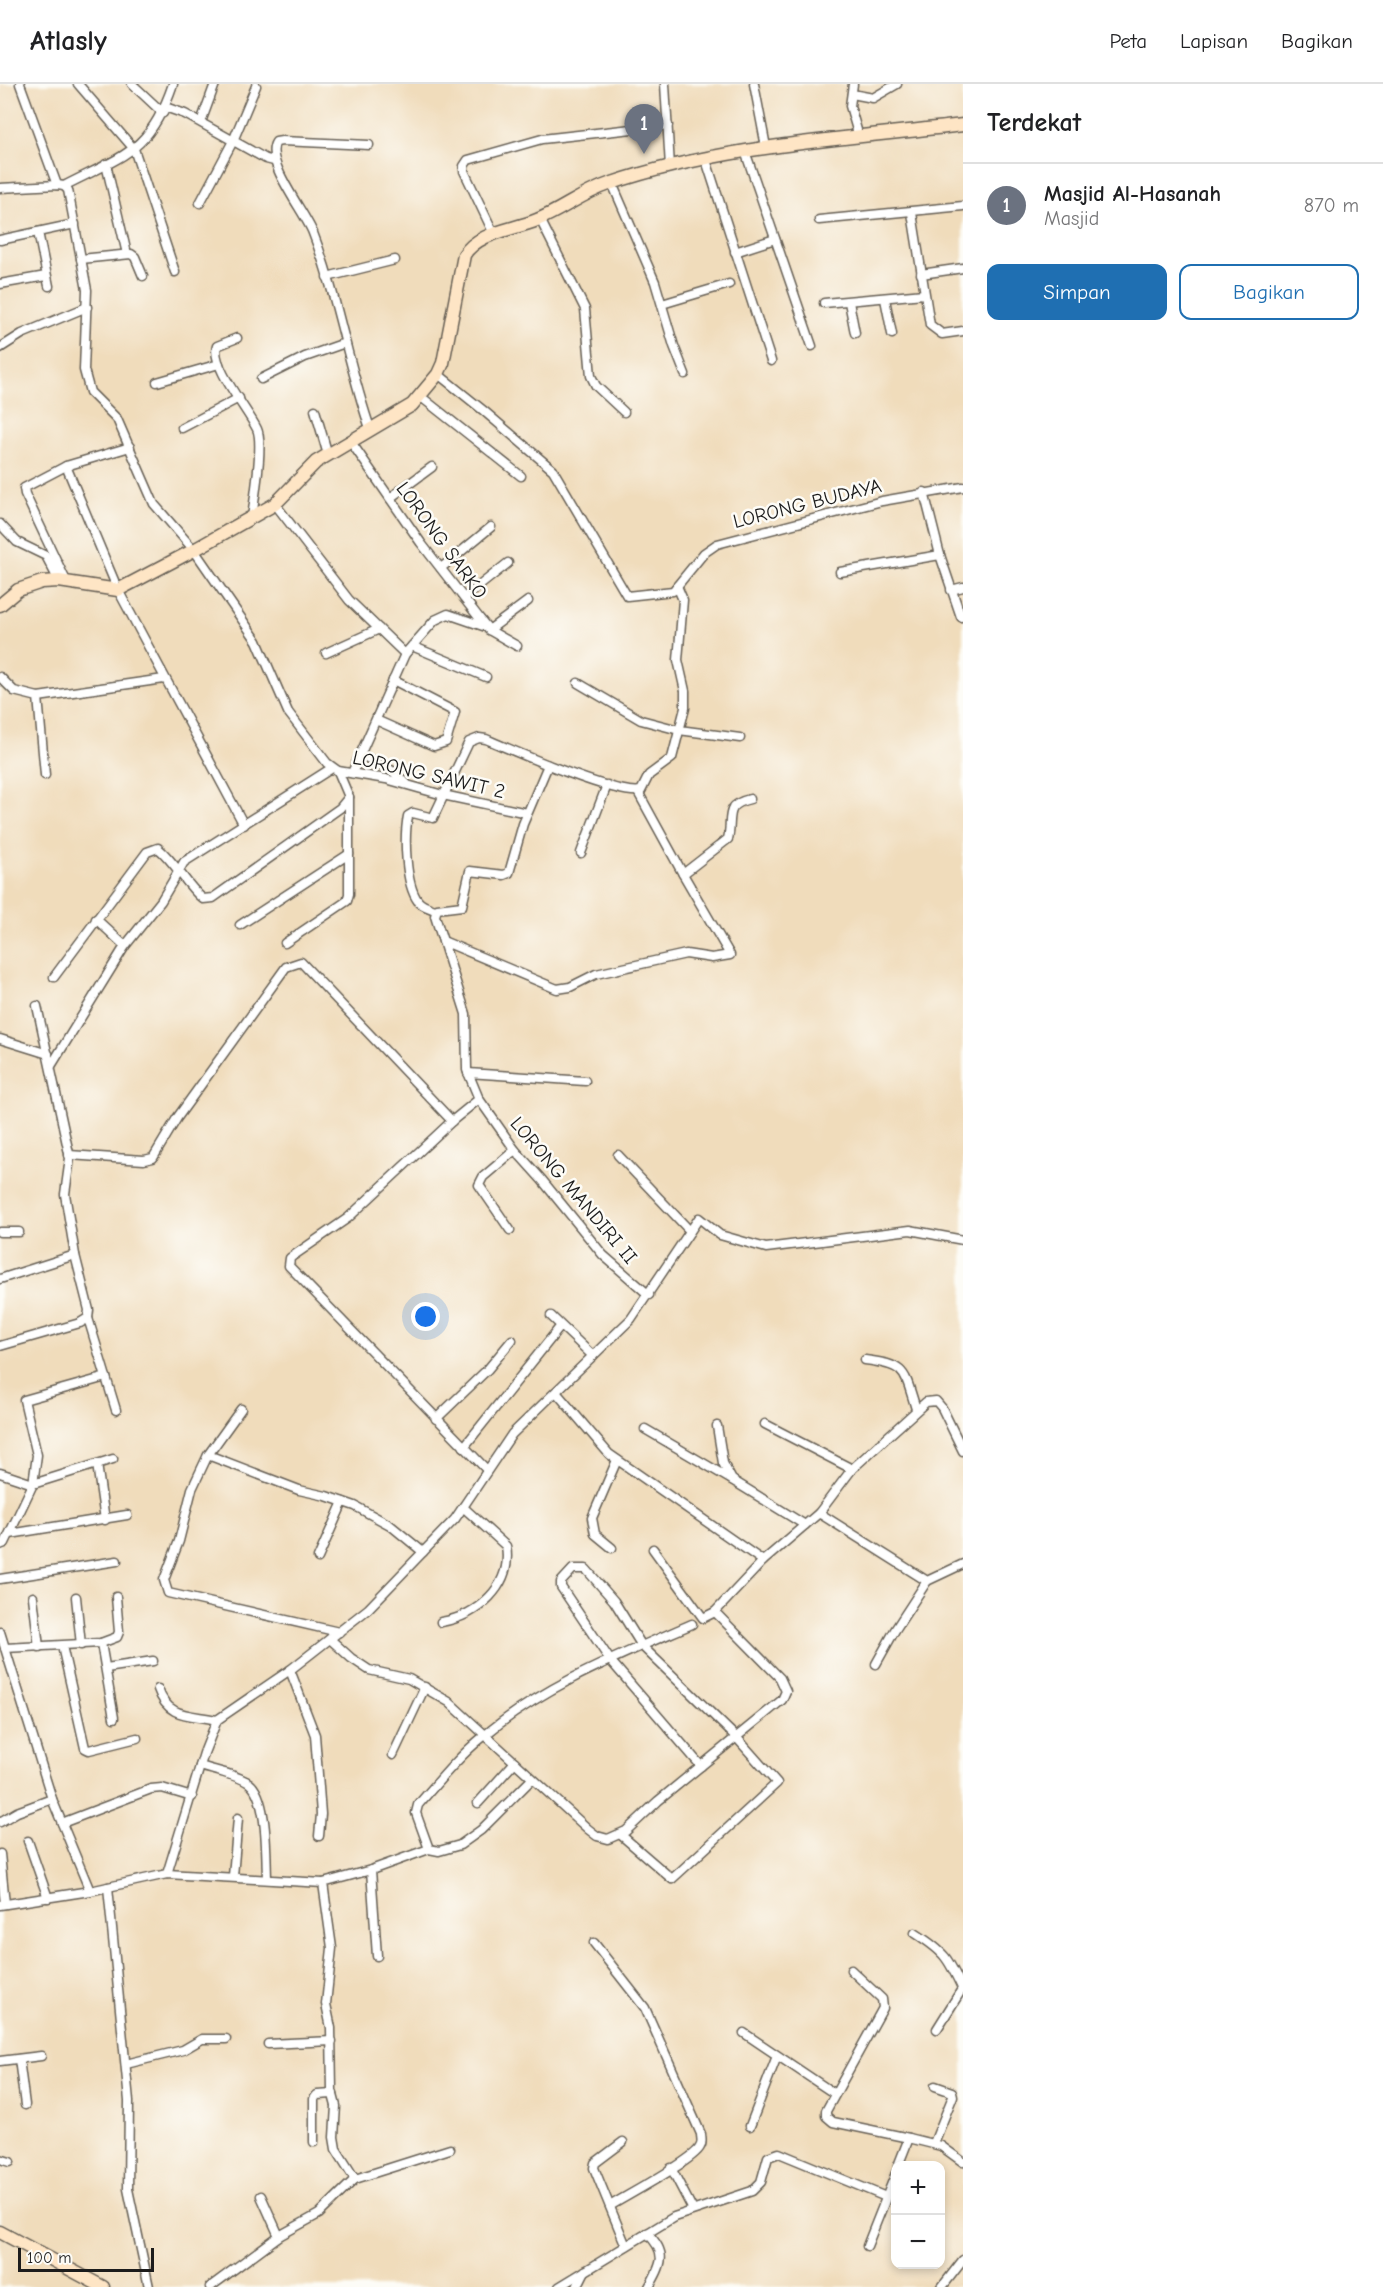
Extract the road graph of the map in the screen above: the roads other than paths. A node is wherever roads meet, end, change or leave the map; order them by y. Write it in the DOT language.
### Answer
graph roads {
  1 [pos="20,84"];
  2 [pos="78,84"];
  3 [pos="132,84"];
  4 [pos="173,84"];
  5 [pos="214,84"];
  6 [pos="665,84"];
  7 [pos="754,84"];
  8 [pos="853,84"];
  9 [pos="897,84"];
  10 [pos="256,86"];
  11 [pos="852,94"];
  12 [pos="164,110"];
  13 [pos="201,123"];
  14 [pos="668,125"];
  15 [pos="963,125"];
  16 [pos="859,137"];
  17 [pos="233,141"];
  18 [pos="369,145"];
  19 [pos="766,147"];
  20 [pos="134,148"];
  21 [pos="745,151"];
  22 [pos="274,160"];
  23 [pos="706,160"];
  24 [pos="106,164"];
  25 [pos="670,167"];
  26 [pos="612,183"];
  27 [pos="61,186"];
  28 [pos="0,188"];
  29 [pos="200,203"];
  30 [pos="963,206"];
  31 [pos="912,213"];
  32 [pos="540,219"];
  33 [pos="819,220"];
  34 [pos="75,224"];
  35 [pos="38,232"];
  36 [pos="494,234"];
  37 [pos="775,239"];
  38 [pos="0,240"];
  39 [pos="735,252"];
  40 [pos="128,254"];
  41 [pos="81,259"];
  42 [pos="395,260"];
  43 [pos="963,268"];
  44 [pos="175,272"];
  45 [pos="921,274"];
  46 [pos="46,276"];
  47 [pos="143,276"];
  48 [pos="327,277"];
  49 [pos="0,284"];
  50 [pos="729,284"];
  51 [pos="49,286"];
  52 [pos="924,294"];
  53 [pos="885,299"];
  54 [pos="849,302"];
  55 [pos="825,303"];
  56 [pos="662,304"];
  57 [pos="87,307"];
  58 [pos="963,331"];
  59 [pos="855,333"];
  60 [pos="892,334"];
  61 [pos="237,338"];
  62 [pos="345,343"];
  63 [pos="812,346"];
  64 [pos="0,348"];
  65 [pos="771,361"];
  66 [pos="219,364"];
  67 [pos="438,374"];
  68 [pos="685,374"];
  69 [pos="261,380"];
  70 [pos="157,382"];
  71 [pos="420,396"];
  72 [pos="239,398"];
  73 [pos="315,410"];
  74 [pos="624,412"];
  75 [pos="182,428"];
  76 [pos="371,431"];
  77 [pos="351,442"];
  78 [pos="130,447"];
  79 [pos="328,455"];
  80 [pos="66,466"];
  81 [pos="432,467"];
  82 [pos="521,476"];
  83 [pos="963,487"];
  84 [pos="924,492"];
  85 [pos="390,498"];
  86 [pos="275,504"];
  87 [pos="252,518"];
  88 [pos="0,524"];
  89 [pos="491,527"];
  90 [pos="194,550"];
  91 [pos="940,555"];
  92 [pos="508,563"];
  93 [pos="441,568"];
  94 [pos="840,572"];
  95 [pos="63,582"];
  96 [pos="677,586"];
  97 [pos="963,587"];
  98 [pos="118,590"];
  99 [pos="951,590"];
  100 [pos="464,598"];
  101 [pos="528,602"];
  102 [pos="0,605"];
  103 [pos="961,617"];
  104 [pos="379,629"];
  105 [pos="488,629"];
  106 [pos="412,646"];
  107 [pos="517,646"];
  108 [pos="326,653"];
  109 [pos="405,654"];
  110 [pos="486,676"];
  111 [pos="0,677"];
  112 [pos="164,679"];
  113 [pos="393,680"];
  114 [pos="578,683"];
  115 [pos="38,697"];
  116 [pos="376,720"];
  117 [pos="679,730"];
  118 [pos="740,738"];
  119 [pos="361,755"];
  120 [pos="548,765"];
  121 [pos="335,769"];
  122 [pos="352,773"];
  123 [pos="45,775"];
  124 [pos="407,783"];
  125 [pos="607,785"];
  126 [pos="638,792"];
  127 [pos="443,795"];
  128 [pos="349,797"];
  129 [pos="750,799"];
  130 [pos="527,813"];
  131 [pos="244,825"];
  132 [pos="581,853"];
  133 [pos="349,854"];
  134 [pos="179,868"];
  135 [pos="683,874"];
  136 [pos="435,910"];
  137 [pos="96,919"];
  138 [pos="240,925"];
  139 [pos="443,941"];
  140 [pos="285,943"];
  141 [pos="124,946"];
  142 [pos="54,977"];
  143 [pos="37,1006"];
  144 [pos="0,1039"];
  145 [pos="48,1054"];
  146 [pos="51,1066"];
  147 [pos="468,1073"];
  148 [pos="585,1081"];
  149 [pos="479,1100"];
  150 [pos="452,1121"];
  151 [pos="515,1150"];
  152 [pos="69,1155"];
  153 [pos="618,1155"];
  154 [pos="510,1230"];
  155 [pos="690,1231"];
  156 [pos="0,1232"];
  157 [pos="19,1232"];
  158 [pos="963,1240"];
  159 [pos="75,1255"];
  160 [pos="0,1279"];
  161 [pos="649,1295"];
  162 [pos="551,1316"];
  163 [pos="88,1318"];
  164 [pos="560,1327"];
  165 [pos="512,1340"];
  166 [pos="0,1346"];
  167 [pos="593,1356"];
  168 [pos="865,1359"];
  169 [pos="106,1377"];
  170 [pos="556,1392"];
  171 [pos="241,1408"];
  172 [pos="916,1409"];
  173 [pos="116,1410"];
  174 [pos="436,1419"];
  175 [pos="765,1424"];
  176 [pos="717,1426"];
  177 [pos="645,1429"];
  178 [pos="464,1447"];
  179 [pos="963,1451"];
  180 [pos="208,1455"];
  181 [pos="113,1459"];
  182 [pos="617,1460"];
  183 [pos="97,1464"];
  184 [pos="852,1469"];
  185 [pos="487,1470"];
  186 [pos="0,1473"];
  187 [pos="732,1480"];
  188 [pos="33,1484"];
  189 [pos="343,1502"];
  190 [pos="463,1507"];
  191 [pos="819,1513"];
  192 [pos="127,1515"];
  193 [pos="105,1520"];
  194 [pos="805,1525"];
  195 [pos="9,1534"];
  196 [pos="0,1545"];
  197 [pos="612,1548"];
  198 [pos="653,1549"];
  199 [pos="423,1552"];
  200 [pos="318,1558"];
  201 [pos="117,1561"];
  202 [pos="763,1561"];
  203 [pos="963,1564"];
  204 [pos="0,1579"];
  205 [pos="927,1581"];
  206 [pos="33,1597"];
  207 [pos="76,1597"];
  208 [pos="116,1597"];
  209 [pos="715,1612"];
  210 [pos="441,1622"];
  211 [pos="692,1623"];
  212 [pos="0,1632"];
  213 [pos="339,1632"];
  214 [pos="330,1639"];
  215 [pos="101,1643"];
  216 [pos="81,1645"];
  217 [pos="62,1646"];
  218 [pos="642,1646"];
  219 [pos="39,1647"];
  220 [pos="5,1648"];
  221 [pos="610,1660"];
  222 [pos="153,1661"];
  223 [pos="876,1664"];
  224 [pos="106,1668"];
  225 [pos="290,1670"];
  226 [pos="425,1687"];
  227 [pos="158,1689"];
  228 [pos="114,1718"];
  229 [pos="217,1720"];
  230 [pos="485,1734"];
  231 [pos="137,1738"];
  232 [pos="737,1738"];
  233 [pos="393,1755"];
  234 [pos="515,1762"];
  235 [pos="200,1766"];
  236 [pos="701,1766"];
  237 [pos="531,1780"];
  238 [pos="192,1797"];
  239 [pos="52,1799"];
  240 [pos="478,1803"];
  241 [pos="238,1818"];
  242 [pos="0,1822"];
  243 [pos="62,1823"];
  244 [pos="621,1835"];
  245 [pos="319,1836"];
  246 [pos="28,1841"];
  247 [pos="429,1849"];
  248 [pos="0,1854"];
  249 [pos="371,1870"];
  250 [pos="167,1874"];
  251 [pos="233,1876"];
  252 [pos="267,1879"];
  253 [pos="323,1882"];
  254 [pos="108,1887"];
  255 [pos="90,1891"];
  256 [pos="48,1898"];
  257 [pos="2,1904"];
  258 [pos="915,1934"];
  259 [pos="594,1943"];
  260 [pos="377,1956"];
  261 [pos="850,1970"];
  262 [pos="963,1990"];
  263 [pos="937,2030"];
  264 [pos="744,2033"];
  265 [pos="226,2039"];
  266 [pos="332,2041"];
  267 [pos="268,2044"];
  268 [pos="41,2056"];
  269 [pos="777,2056"];
  270 [pos="19,2059"];
  271 [pos="0,2061"];
  272 [pos="126,2064"];
  273 [pos="935,2086"];
  274 [pos="333,2094"];
  275 [pos="835,2094"];
  276 [pos="25,2105"];
  277 [pos="750,2126"];
  278 [pos="909,2138"];
  279 [pos="314,2142"];
  280 [pos="623,2142"];
  281 [pos="934,2142"];
  282 [pos="450,2149"];
  283 [pos="0,2159"];
  284 [pos="900,2161"];
  285 [pos="10,2162"];
  286 [pos="963,2162"];
  287 [pos="671,2168"];
  288 [pos="355,2179"];
  289 [pos="891,2186"];
  290 [pos="261,2196"];
  291 [pos="886,2198"];
  292 [pos="610,2206"];
  293 [pos="693,2210"];
  294 [pos="0,2232"];
  295 [pos="647,2233"];
  296 [pos="279,2236"];
  297 [pos="626,2246"];
  298 [pos="867,2246"];
  299 [pos="963,2260"];
  300 [pos="586,2271"];
  301 [pos="961,2271"];
  302 [pos="95,2286"];
  303 [pos="149,2287"];
  304 [pos="210,2287"];
  305 [pos="559,2287"];
  306 [pos="577,2287"];
  307 [pos="649,2287"];
  308 [pos="942,2287"];
  1 -- 27 [label="street, LORONG SAWIT 2"];
  2 -- 20 [label="street"];
  3 -- 12 [label="street"];
  4 -- 12 [label="street"];
  5 -- 13 [label="street"];
  6 -- 14 [label="street"];
  7 -- 19 [label="street"];
  8 -- 11 [label="street"];
  9 -- 11 [label="street"];
  10 -- 17 [label="street"];
  11 -- 16 [label="street"];
  12 -- 13 [label="street"];
  12 -- 20 [label="street"];
  13 -- 17 [label="street"];
  14 -- 25 [label="street"];
  14 -- 36 [label="street"];
  15 -- 16 [label="street"];
  16 -- 19 [label="street"];
  17 -- 22 [label="street"];
  17 -- 29 [label="street"];
  18 -- 22 [label="street"];
  19 -- 21 [label="street"];
  20 -- 24 [label="street"];
  20 -- 44 [label="street"];
  21 -- 23 [label="street"];
  21 -- 37 [label="street"];
  22 -- 48 [label="street"];
  23 -- 25 [label="street"];
  23 -- 39 [label="street"];
  24 -- 27 [label="street"];
  24 -- 40 [label="street"];
  25 -- 26 [label="street"];
  26 -- 32 [label="street"];
  26 -- 56 [label="street"];
  27 -- 28 [label="street"];
  27 -- 34 [label="street, LORONG SAWIT 2"];
  30 -- 31 [label="street"];
  31 -- 33 [label="street"];
  31 -- 45 [label="street"];
  32 -- 36 [label="street"];
  32 -- 74 [label="street"];
  34 -- 35 [label="street"];
  34 -- 41 [label="street, LORONG SAWIT 2"];
  35 -- 38 [label="street"];
  35 -- 46 [label="street"];
  36 -- 67 [label="street"];
  37 -- 39 [label="street"];
  37 -- 63 [label="street"];
  39 -- 65 [label="street"];
  40 -- 41 [label="street"];
  40 -- 47 [label="street"];
  41 -- 57 [label="street, LORONG SAWIT 2"];
  42 -- 48 [label="street"];
  43 -- 45 [label="street"];
  45 -- 52 [label="street"];
  46 -- 49 [label="street"];
  46 -- 51 [label="street"];
  48 -- 62 [label="street"];
  50 -- 56 [label="street"];
  52 -- 53 [label="street"];
  52 -- 58 [label="street"];
  53 -- 54 [label="street"];
  53 -- 60 [label="street"];
  54 -- 55 [label="street"];
  54 -- 59 [label="street"];
  56 -- 68 [label="street"];
  57 -- 64 [label="street"];
  57 -- 78 [label="street, LORONG SAWIT 2"];
  61 -- 66 [label="street"];
  62 -- 69 [label="street"];
  62 -- 76 [label="street"];
  66 -- 70 [label="street"];
  66 -- 72 [label="street"];
  67 -- 71 [label="street"];
  67 -- 96 [label="street"];
  71 -- 76 [label="street"];
  71 -- 82 [label="street"];
  72 -- 75 [label="street"];
  72 -- 87 [label="street"];
  73 -- 79 [label="street"];
  76 -- 77 [label="street"];
  77 -- 79 [label="street"];
  77 -- 85 [label="street, LORONG SARKO"];
  78 -- 80 [label="street"];
  78 -- 90 [label="street, LORONG SAWIT 2"];
  79 -- 86 [label="street"];
  80 -- 95 [label="street"];
  80 -- 98 [label="street"];
  81 -- 85 [label="street"];
  83 -- 84 [label="street, LORONG BUDAYA"];
  84 -- 91 [label="street"];
  84 -- 96 [label="street, LORONG BUDAYA"];
  85 -- 93 [label="street, LORONG SARKO"];
  86 -- 87 [label="street"];
  86 -- 104 [label="street"];
  87 -- 90 [label="street"];
  88 -- 95 [label="street"];
  89 -- 93 [label="street"];
  90 -- 98 [label="street"];
  90 -- 121 [label="street, LORONG SAWIT 2"];
  91 -- 94 [label="street"];
  91 -- 99 [label="street"];
  92 -- 100 [label="street"];
  93 -- 100 [label="street, LORONG SARKO"];
  95 -- 98 [label="street"];
  95 -- 102 [label="street"];
  96 -- 117 [label="street"];
  97 -- 99 [label="street"];
  98 -- 112 [label="street"];
  99 -- 103 [label="street"];
  100 -- 105 [label="street, LORONG SARKO"];
  101 -- 105 [label="street"];
  104 -- 108 [label="street"];
  104 -- 109 [label="street"];
  105 -- 106 [label="street"];
  105 -- 107 [label="street, LORONG SARKO"];
  106 -- 109 [label="street"];
  106 -- 110 [label="street"];
  109 -- 113 [label="street"];
  111 -- 115 [label="street"];
  112 -- 115 [label="street"];
  112 -- 131 [label="street"];
  113 -- 116 [label="street"];
  113 -- 116 [label="street"];
  114 -- 117 [label="street"];
  115 -- 123 [label="street"];
  116 -- 119 [label="street"];
  117 -- 118 [label="street"];
  117 -- 126 [label="street"];
  119 -- 122 [label="street"];
  119 -- 124 [label="street"];
  120 -- 125 [label="street"];
  120 -- 127 [label="street"];
  120 -- 130 [label="street"];
  121 -- 122 [label="street, LORONG SAWIT 2"];
  121 -- 128 [label="street"];
  121 -- 131 [label="street"];
  122 -- 124 [label="street, LORONG SAWIT 2"];
  124 -- 127 [label="street, LORONG SAWIT 2"];
  125 -- 126 [label="street"];
  125 -- 132 [label="street"];
  126 -- 135 [label="street"];
  127 -- 130 [label="street, LORONG SAWIT 2"];
  127 -- 136 [label="street"];
  128 -- 133 [label="street"];
  128 -- 134 [label="street"];
  129 -- 135 [label="street"];
  130 -- 136 [label="street"];
  131 -- 134 [label="street"];
  133 -- 138 [label="street"];
  133 -- 140 [label="street"];
  134 -- 137 [label="street"];
  134 -- 141 [label="street"];
  135 -- 139 [label="street"];
  136 -- 139 [label="street"];
  137 -- 141 [label="street"];
  137 -- 142 [label="street"];
  139 -- 147 [label="street"];
  141 -- 146 [label="street"];
  143 -- 145 [label="street"];
  144 -- 145 [label="street"];
  145 -- 146 [label="street"];
  146 -- 152 [label="street"];
  147 -- 148 [label="street"];
  147 -- 149 [label="street, LORONG MANDIRI II"];
  149 -- 150 [label="street"];
  149 -- 151 [label="street, LORONG MANDIRI II"];
  150 -- 152 [label="street"];
  150 -- 174 [label="street"];
  151 -- 154 [label="street"];
  151 -- 161 [label="street, LORONG MANDIRI II"];
  152 -- 159 [label="street"];
  153 -- 155 [label="street"];
  155 -- 158 [label="street"];
  155 -- 161 [label="street"];
  156 -- 157 [label="street"];
  159 -- 160 [label="street"];
  159 -- 163 [label="street"];
  161 -- 167 [label="street"];
  162 -- 164 [label="street"];
  163 -- 166 [label="street"];
  163 -- 169 [label="street"];
  164 -- 167 [label="street"];
  164 -- 178 [label="street"];
  165 -- 174 [label="street"];
  167 -- 170 [label="street"];
  168 -- 172 [label="street"];
  169 -- 173 [label="street"];
  169 -- 188 [label="street"];
  170 -- 182 [label="street"];
  170 -- 185 [label="street"];
  171 -- 180 [label="street"];
  172 -- 179 [label="street"];
  172 -- 184 [label="street"];
  174 -- 178 [label="street"];
  175 -- 184 [label="street"];
  176 -- 187 [label="street"];
  177 -- 187 [label="street"];
  178 -- 185 [label="street"];
  180 -- 189 [label="street"];
  180 -- 213 [label="street"];
  181 -- 183 [label="street"];
  182 -- 197 [label="street"];
  182 -- 202 [label="street"];
  183 -- 188 [label="street"];
  183 -- 193 [label="street"];
  184 -- 191 [label="street"];
  185 -- 190 [label="street"];
  186 -- 188 [label="street"];
  187 -- 194 [label="street"];
  188 -- 195 [label="street"];
  189 -- 199 [label="street"];
  189 -- 200 [label="street"];
  190 -- 199 [label="street"];
  190 -- 210 [label="street"];
  191 -- 194 [label="street"];
  191 -- 205 [label="street"];
  192 -- 193 [label="street"];
  193 -- 195 [label="street"];
  194 -- 202 [label="street"];
  195 -- 196 [label="street"];
  198 -- 209 [label="street"];
  199 -- 213 [label="street"];
  201 -- 204 [label="street"];
  202 -- 209 [label="street"];
  203 -- 205 [label="street"];
  205 -- 223 [label="street"];
  206 -- 219 [label="street"];
  207 -- 216 [label="street"];
  208 -- 215 [label="street"];
  209 -- 232 [label="street"];
  211 -- 218 [label="street"];
  212 -- 220 [label="street"];
  213 -- 214 [label="street"];
  214 -- 225 [label="street"];
  214 -- 226 [label="street"];
  215 -- 216 [label="street"];
  215 -- 224 [label="street"];
  216 -- 217 [label="street"];
  217 -- 219 [label="street"];
  217 -- 231 [label="street"];
  218 -- 221 [label="street"];
  218 -- 221 [label="street"];
  218 -- 232 [label="street"];
  219 -- 220 [label="street"];
  220 -- 239 [label="street"];
  221 -- 230 [label="street"];
  221 -- 236 [label="street"];
  222 -- 224 [label="street"];
  224 -- 228 [label="street"];
  225 -- 229 [label="street"];
  225 -- 245 [label="street"];
  226 -- 230 [label="street"];
  226 -- 233 [label="street"];
  227 -- 229 [label="street"];
  229 -- 235 [label="street"];
  230 -- 234 [label="street"];
  230 -- 247 [label="street"];
  232 -- 236 [label="street"];
  232 -- 244 [label="street"];
  234 -- 237 [label="street"];
  234 -- 240 [label="street"];
  235 -- 238 [label="street"];
  235 -- 252 [label="street"];
  236 -- 244 [label="street"];
  237 -- 244 [label="street"];
  237 -- 247 [label="street"];
  238 -- 243 [label="street"];
  238 -- 250 [label="street"];
  239 -- 242 [label="street"];
  239 -- 243 [label="street"];
  241 -- 251 [label="street"];
  243 -- 255 [label="street"];
  246 -- 256 [label="street"];
  247 -- 249 [label="street"];
  248 -- 257 [label="street"];
  249 -- 253 [label="street"];
  249 -- 260 [label="street"];
  250 -- 251 [label="street"];
  250 -- 254 [label="street"];
  251 -- 252 [label="street"];
  252 -- 253 [label="street"];
  253 -- 266 [label="street"];
  254 -- 255 [label="street"];
  254 -- 272 [label="street"];
  255 -- 256 [label="street"];
  256 -- 257 [label="street"];
  258 -- 262 [label="street"];
  259 -- 287 [label="street"];
  261 -- 275 [label="street"];
  262 -- 263 [label="street"];
  264 -- 269 [label="street"];
  265 -- 272 [label="street"];
  266 -- 267 [label="street"];
  266 -- 274 [label="street"];
  268 -- 270 [label="street"];
  269 -- 275 [label="street"];
  269 -- 277 [label="street"];
  270 -- 271 [label="street"];
  270 -- 276 [label="street"];
  272 -- 303 [label="street"];
  273 -- 281 [label="street"];
  274 -- 279 [label="street"];
  274 -- 288 [label="street"];
  275 -- 278 [label="street"];
  278 -- 281 [label="street"];
  278 -- 284 [label="street"];
  280 -- 292 [label="street"];
  281 -- 286 [label="street"];
  282 -- 288 [label="street"];
  283 -- 285 [label="street"];
  287 -- 292 [label="street"];
  287 -- 293 [label="street"];
  288 -- 296 [label="street"];
  289 -- 291 [label="street"];
  290 -- 296 [label="street"];
  291 -- 293 [label="street"];
  291 -- 298 [label="street"];
  292 -- 297 [label="street"];
  293 -- 295 [label="street"];
  294 -- 302 [label="street"];
  295 -- 297 [label="street"];
  295 -- 307 [label="street"];
  296 -- 304 [label="street"];
  297 -- 300 [label="street"];
  299 -- 301 [label="street"];
  300 -- 305 [label="street"];
  300 -- 306 [label="street"];
  301 -- 308 [label="street"];
}
